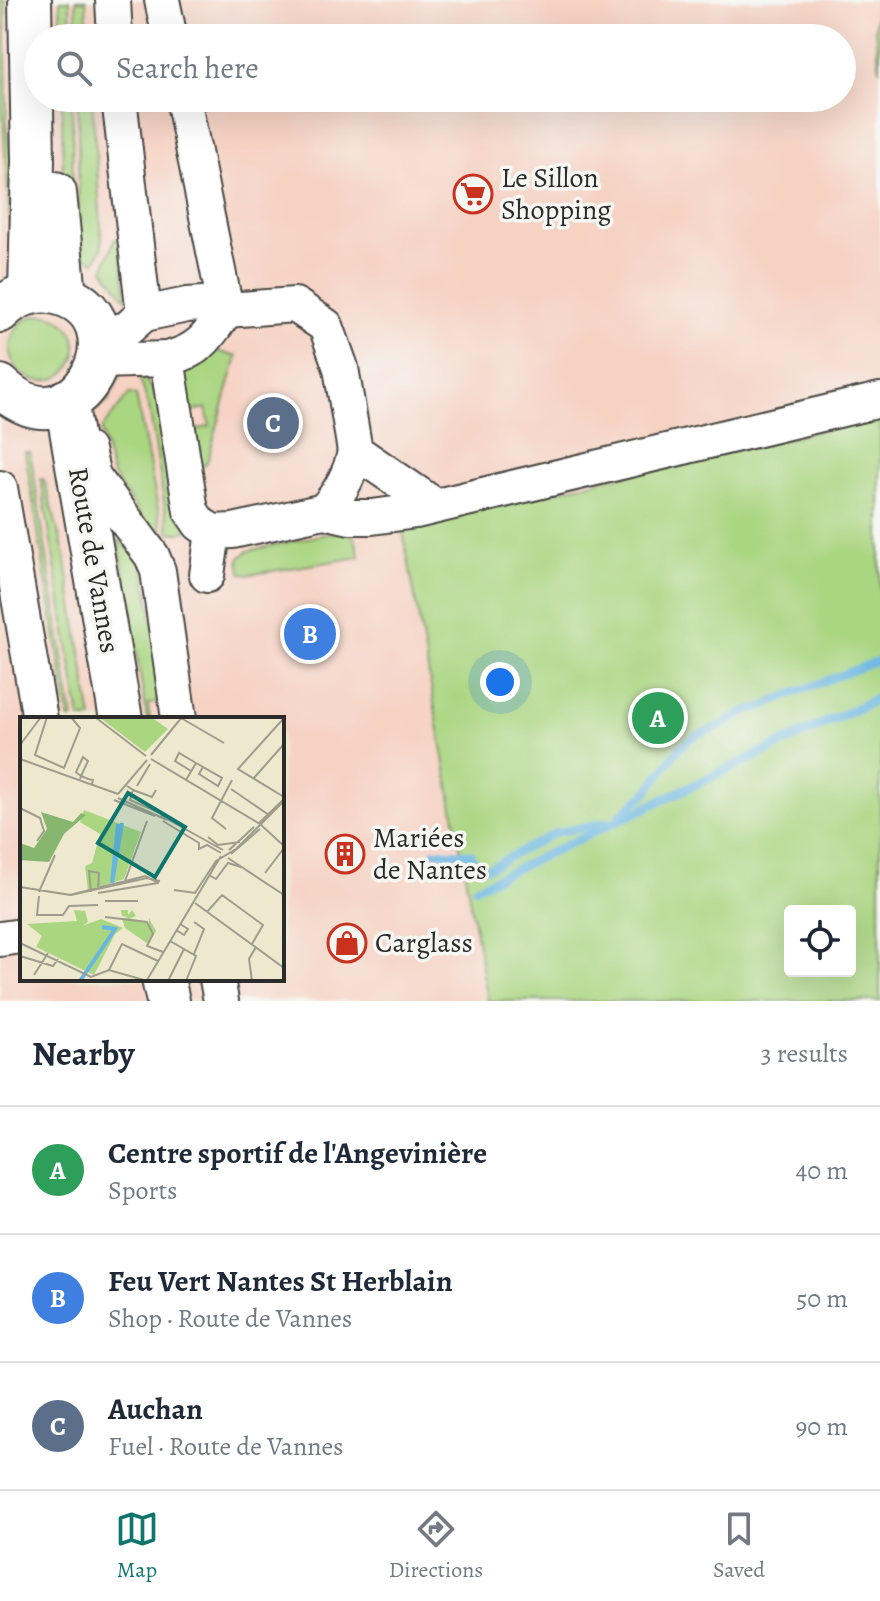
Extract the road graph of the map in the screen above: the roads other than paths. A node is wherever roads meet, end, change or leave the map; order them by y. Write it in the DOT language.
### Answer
graph roads {
  1 [pos="30,0"];
  2 [pos="51,0"];
  3 [pos="113,0"];
  4 [pos="162,0"];
  5 [pos="30,24"];
  6 [pos="52,24"];
  7 [pos="114,24"];
  8 [pos="167,24"];
  9 [pos="32,112"];
  10 [pos="52,112"];
  11 [pos="121,112"];
  12 [pos="186,112"];
  13 [pos="32,300"];
  14 [pos="226,310"];
  15 [pos="144,314"];
  16 [pos="167,359"];
  17 [pos="49,386"];
  18 [pos="880,400"];
  19 [pos="355,451"];
  20 [pos="0,488"];
  21 [pos="434,505"];
  22 [pos="324,511"];
  23 [pos="213,532"];
  24 [pos="207,575"];
  25 [pos="40,717"];
  26 [pos="99,717"];
  27 [pos="121,717"];
  28 [pos="179,717"];
  29 [pos="20,936"];
  30 [pos="0,939"];
  31 [pos="141,981"];
  32 [pos="163,981"];
  33 [pos="217,981"];
  34 [pos="142,1001"];
  35 [pos="168,1001"];
  36 [pos="221,1001"];
  1 -- 5 [label="main road"];
  2 -- 6 [label="main road"];
  3 -- 7 [label="street"];
  4 -- 8 [label="street"];
  9 -- 13 [label="main road"];
  10 -- 13 [label="main road"];
  11 -- 15 [label="street"];
  12 -- 14 [label="street"];
  13 -- 17 [label="main road"];
  14 -- 15 [label="street"];
  14 -- 16 [label="street"];
  14 -- 19 [label="street"];
  15 -- 17 [label="street"];
  16 -- 17 [label="street"];
  16 -- 23 [label="street"];
  17 -- 26 [label="main road, Route de Vannes"];
  17 -- 27 [label="main road, Route de Vannes"];
  17 -- 28 [label="street"];
  18 -- 21 [label="street"];
  19 -- 21 [label="street"];
  19 -- 22 [label="street"];
  20 -- 25 [label="street"];
  21 -- 22 [label="street"];
  22 -- 23 [label="street"];
  23 -- 24 [label="street"];
  29 -- 30 [label="street"];
  31 -- 34 [label="main road"];
  32 -- 35 [label="main road"];
  33 -- 36 [label="street"];
}
